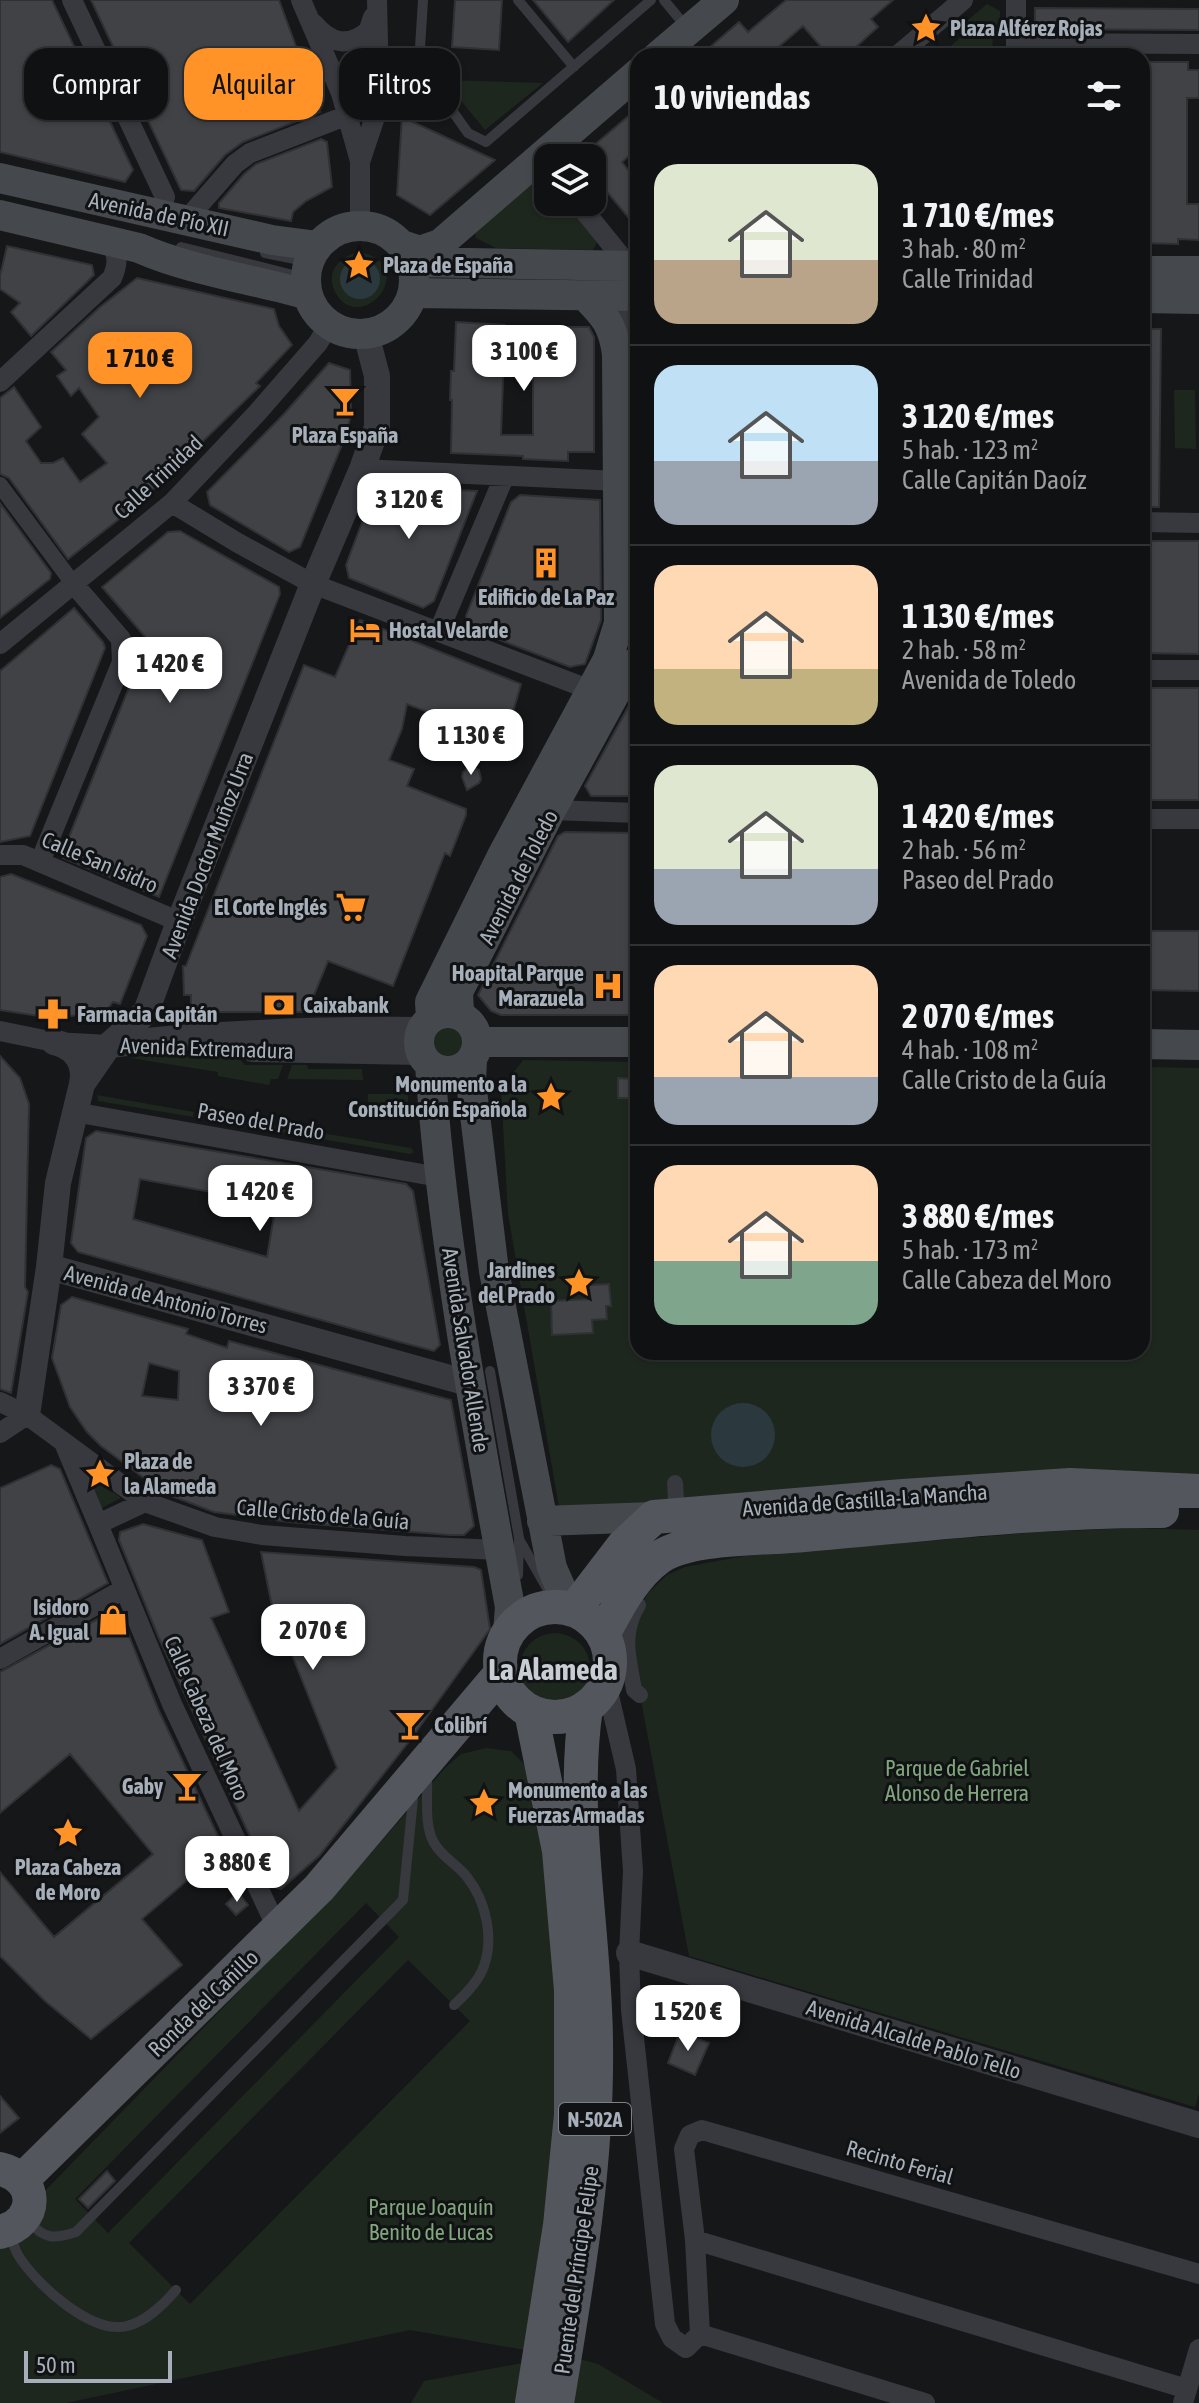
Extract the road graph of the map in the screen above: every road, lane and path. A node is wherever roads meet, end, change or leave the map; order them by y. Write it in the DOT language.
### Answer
graph roads {
  1 [pos="72,0"];
  2 [pos="301,0"];
  3 [pos="423,0"];
  4 [pos="518,0"];
  5 [pos="651,0"];
  6 [pos="664,0"];
  7 [pos="724,0"];
  8 [pos="963,0"];
  9 [pos="1016,0"];
  10 [pos="377,5"];
  11 [pos="309,19"];
  12 [pos="689,30"];
  13 [pos="368,31"];
  14 [pos="1199,44"];
  15 [pos="363,48"];
  16 [pos="668,48"];
  17 [pos="906,48"];
  18 [pos="1016,48"];
  19 [pos="1053,48"];
  20 [pos="574,67"];
  21 [pos="630,81"];
  22 [pos="339,88"];
  23 [pos="339,118"];
  24 [pos="349,120"];
  25 [pos="563,144"];
  26 [pos="360,162"];
  27 [pos="534,169"];
  28 [pos="0,178"];
  29 [pos="473,214"];
  30 [pos="0,215"];
  31 [pos="589,216"];
  32 [pos="360,226"];
  33 [pos="175,227"];
  34 [pos="107,240"];
  35 [pos="317,248"];
  36 [pos="255,251"];
  37 [pos="407,254"];
  38 [pos="494,263"];
  39 [pos="630,263"];
  40 [pos="630,266"];
  41 [pos="1150,271"];
  42 [pos="1199,271"];
  43 [pos="308,293"];
  44 [pos="413,293"];
  45 [pos="585,296"];
  46 [pos="1150,298"];
  47 [pos="1199,299"];
  48 [pos="628,303"];
  49 [pos="329,325"];
  50 [pos="366,334"];
  51 [pos="0,382"];
  52 [pos="629,414"];
  53 [pos="362,469"];
  54 [pos="504,477"];
  55 [pos="618,481"];
  56 [pos="0,485"];
  57 [pos="172,503"];
  58 [pos="1150,522"];
  59 [pos="1199,523"];
  60 [pos="72,582"];
  61 [pos="313,584"];
  62 [pos="619,623"];
  63 [pos="439,631"];
  64 [pos="0,644"];
  65 [pos="630,649"];
  66 [pos="630,666"];
  67 [pos="1150,670"];
  68 [pos="1199,670"];
  69 [pos="591,690"];
  70 [pos="551,810"];
  71 [pos="630,813"];
  72 [pos="1150,819"];
  73 [pos="1199,819"];
  74 [pos="0,855"];
  75 [pos="40,862"];
  76 [pos="180,922"];
  77 [pos="146,1012"];
  78 [pos="0,1031"];
  79 [pos="433,1036"];
  80 [pos="186,1037"];
  81 [pos="54,1042"];
  82 [pos="630,1042"];
  83 [pos="1150,1044"];
  84 [pos="109,1045"];
  85 [pos="1199,1045"];
  86 [pos="475,1051"];
  87 [pos="82,1084"];
  88 [pos="74,1112"];
  89 [pos="439,1177"];
  90 [pos="49,1267"];
  91 [pos="479,1377"];
  92 [pos="0,1402"];
  93 [pos="27,1415"];
  94 [pos="0,1433"];
  95 [pos="63,1440"];
  96 [pos="1199,1491"];
  97 [pos="1067,1501"];
  98 [pos="145,1502"];
  99 [pos="1111,1511"];
  100 [pos="1199,1513"];
  101 [pos="791,1520"];
  102 [pos="98,1524"];
  103 [pos="673,1525"];
  104 [pos="520,1537"];
  105 [pos="815,1550"];
  106 [pos="124,1589"];
  107 [pos="581,1615"];
  108 [pos="513,1627"];
  109 [pos="0,1659"];
  110 [pos="501,1673"];
  111 [pos="596,1695"];
  112 [pos="640,1695"];
  113 [pos="531,1712"];
  114 [pos="420,1767"];
  115 [pos="570,1842"];
  116 [pos="278,1930"];
  117 [pos="629,1953"];
  118 [pos="454,2005"];
  119 [pos="1199,2125"];
  120 [pos="11,2175"];
  121 [pos="12,2226"];
  122 [pos="695,2240"];
  123 [pos="1199,2274"];
  124 [pos="176,2290"];
  125 [pos="693,2341"];
  126 [pos="1199,2349"];
  127 [pos="1185,2396"];
  128 [pos="532,2403"];
  129 [pos="557,2403"];
  130 [pos="925,2403"];
  1 -- 33 [label="street"];
  2 -- 11 [label="street"];
  3 -- 20 [label="lane"];
  4 -- 20 [label="lane"];
  5 -- 20 [label="lane"];
  6 -- 12 [label="lane"];
  7 -- 12 [label="main road"];
  8 -- 17 [label="street"];
  9 -- 18 [label="street"];
  10 -- 13 [label="street"];
  10 -- 26 [label="street"];
  11 -- 13 [label="street"];
  11 -- 22 [label="street"];
  12 -- 16 [label="main road"];
  13 -- 15 [label="street"];
  14 -- 19 [label="street"];
  21 -- 25 [label="main road"];
  23 -- 33 [label="street"];
  24 -- 26 [label="street"];
  26 -- 32 [label="street"];
  27 -- 29 [label="main road"];
  28 -- 33 [label="main road, Avenida de Pío XII"];
  29 -- 37 [label="main road"];
  29 -- 38 [label="main road"];
  30 -- 34 [label="main road, Avenida de Pío XII"];
  31 -- 39 [label="street"];
  32 -- 35 [label="main road"];
  32 -- 37 [label="main road"];
  33 -- 35 [label="main road, Avenida de Pío XII"];
  33 -- 43 [label="lane"];
  34 -- 43 [label="main road, Avenida de Pío XII"];
  34 -- 51 [label="street"];
  35 -- 36 [label="lane"];
  35 -- 43 [label="main road"];
  37 -- 38 [label="main road"];
  37 -- 44 [label="main road"];
  38 -- 40 [label="main road"];
  41 -- 42 [label="main road"];
  43 -- 49 [label="main road"];
  44 -- 45 [label="main road"];
  44 -- 50 [label="main road"];
  45 -- 48 [label="main road"];
  45 -- 55 [label="main road, Avenida de Toledo"];
  46 -- 47 [label="main road"];
  48 -- 52 [label="lane"];
  49 -- 50 [label="main road"];
  49 -- 57 [label="street, Calle Trinidad"];
  50 -- 53 [label="street, Avenida Doctor Muñoz Urra"];
  53 -- 54 [label="street"];
  53 -- 61 [label="street, Avenida Doctor Muñoz Urra"];
  54 -- 55 [label="street"];
  54 -- 63 [label="street"];
  55 -- 62 [label="main road, Avenida de Toledo"];
  56 -- 60 [label="street"];
  57 -- 60 [label="street, Calle Trinidad"];
  57 -- 61 [label="street"];
  58 -- 59 [label="street"];
  60 -- 64 [label="street, Calle Trinidad"];
  60 -- 75 [label="street"];
  61 -- 63 [label="street"];
  61 -- 76 [label="street, Avenida Doctor Muñoz Urra"];
  62 -- 65 [label="main road"];
  62 -- 69 [label="main road, Avenida de Toledo"];
  63 -- 69 [label="street"];
  66 -- 70 [label="main road, Avenida de Toledo"];
  67 -- 68 [label="street"];
  69 -- 79 [label="main road, Avenida de Toledo"];
  70 -- 71 [label="street"];
  70 -- 79 [label="main road, Avenida de Toledo"];
  72 -- 73 [label="street"];
  74 -- 75 [label="street, Calle San Isidro"];
  75 -- 76 [label="street, Calle San Isidro"];
  76 -- 77 [label="street, Avenida Doctor Muñoz Urra"];
  77 -- 80 [label="street"];
  77 -- 84 [label="street, Avenida Doctor Muñoz Urra"];
  78 -- 81 [label="street"];
  79 -- 80 [label="street, Avenida Extremadura"];
  79 -- 84 [label="street, Avenida Extremadura"];
  79 -- 86 [label="main road"];
  79 -- 86 [label="main road, Avenida Extremadura"];
  79 -- 89 [label="main road, Avenida Salvador Allende"];
  80 -- 84 [label="street, Avenida Extremadura"];
  81 -- 84 [label="street"];
  81 -- 87 [label="street"];
  82 -- 86 [label="main road, Avenida Extremadura"];
  83 -- 85 [label="main road"];
  84 -- 87 [label="street, Avenida Doctor Muñoz Urra"];
  86 -- 104 [label="main road, Avenida Salvador Allende"];
  87 -- 88 [label="street, Avenida Doctor Muñoz Urra"];
  88 -- 89 [label="street, Paseo del Prado"];
  88 -- 90 [label="street, Avenida Doctor Muñoz Urra"];
  89 -- 91 [label="main road, Avenida Salvador Allende"];
  90 -- 91 [label="street, Avenida de Antonio Torres"];
  90 -- 93 [label="street, Avenida Doctor Muñoz Urra"];
  91 -- 104 [label="main road, Avenida Salvador Allende"];
  92 -- 93 [label="street"];
  93 -- 94 [label="street"];
  93 -- 95 [label="street"];
  95 -- 98 [label="street"];
  95 -- 102 [label="street"];
  96 -- 101 [label="main road, Avenida de Castilla-La Mancha"];
  97 -- 99 [label="lane"];
  98 -- 102 [label="street"];
  98 -- 104 [label="street, Calle Cristo de la Guía"];
  99 -- 100 [label="main road, Avenida de Castilla-La Mancha"];
  99 -- 101 [label="main road, Avenida de Castilla-La Mancha"];
  101 -- 103 [label="main road, Avenida de Castilla-La Mancha"];
  102 -- 106 [label="street, Calle Cabeza del Moro"];
  103 -- 104 [label="main road"];
  103 -- 105 [label="street"];
  103 -- 107 [label="main road"];
  103 -- 112 [label="street"];
  104 -- 107 [label="main road, Avenida Salvador Allende"];
  104 -- 108 [label="main road, Avenida Salvador Allende"];
  106 -- 109 [label="street"];
  106 -- 116 [label="street, Calle Cabeza del Moro"];
  107 -- 108 [label="main road"];
  107 -- 111 [label="main road, N-502A"];
  108 -- 110 [label="main road"];
  110 -- 113 [label="main road"];
  110 -- 114 [label="main road, Ronda del Cañillo"];
  111 -- 113 [label="main road"];
  111 -- 115 [label="main road, Puente del Príncipe Felipe / N-502A"];
  111 -- 117 [label="street"];
  113 -- 115 [label="main road, Puente del Príncipe Felipe / N-502A"];
  114 -- 116 [label="main road, Ronda del Cañillo"];
  114 -- 118 [label="lane"];
  114 -- 121 [label="lane"];
  115 -- 128 [label="main road, Puente del Príncipe Felipe / N-502A"];
  115 -- 129 [label="main road, Puente del Príncipe Felipe / N-502A"];
  116 -- 120 [label="main road, Ronda del Cañillo"];
  117 -- 119 [label="street, Avenida Alcalde Pablo Tello"];
  117 -- 125 [label="street"];
  120 -- 121 [label="main road, Ronda del Cañillo"];
  121 -- 124 [label="lane"];
  122 -- 123 [label="street, Recinto Ferial"];
  122 -- 125 [label="street, Recinto Ferial"];
  122 -- 127 [label="street"];
  125 -- 130 [label="street"];
  126 -- 127 [label="street"];
}
